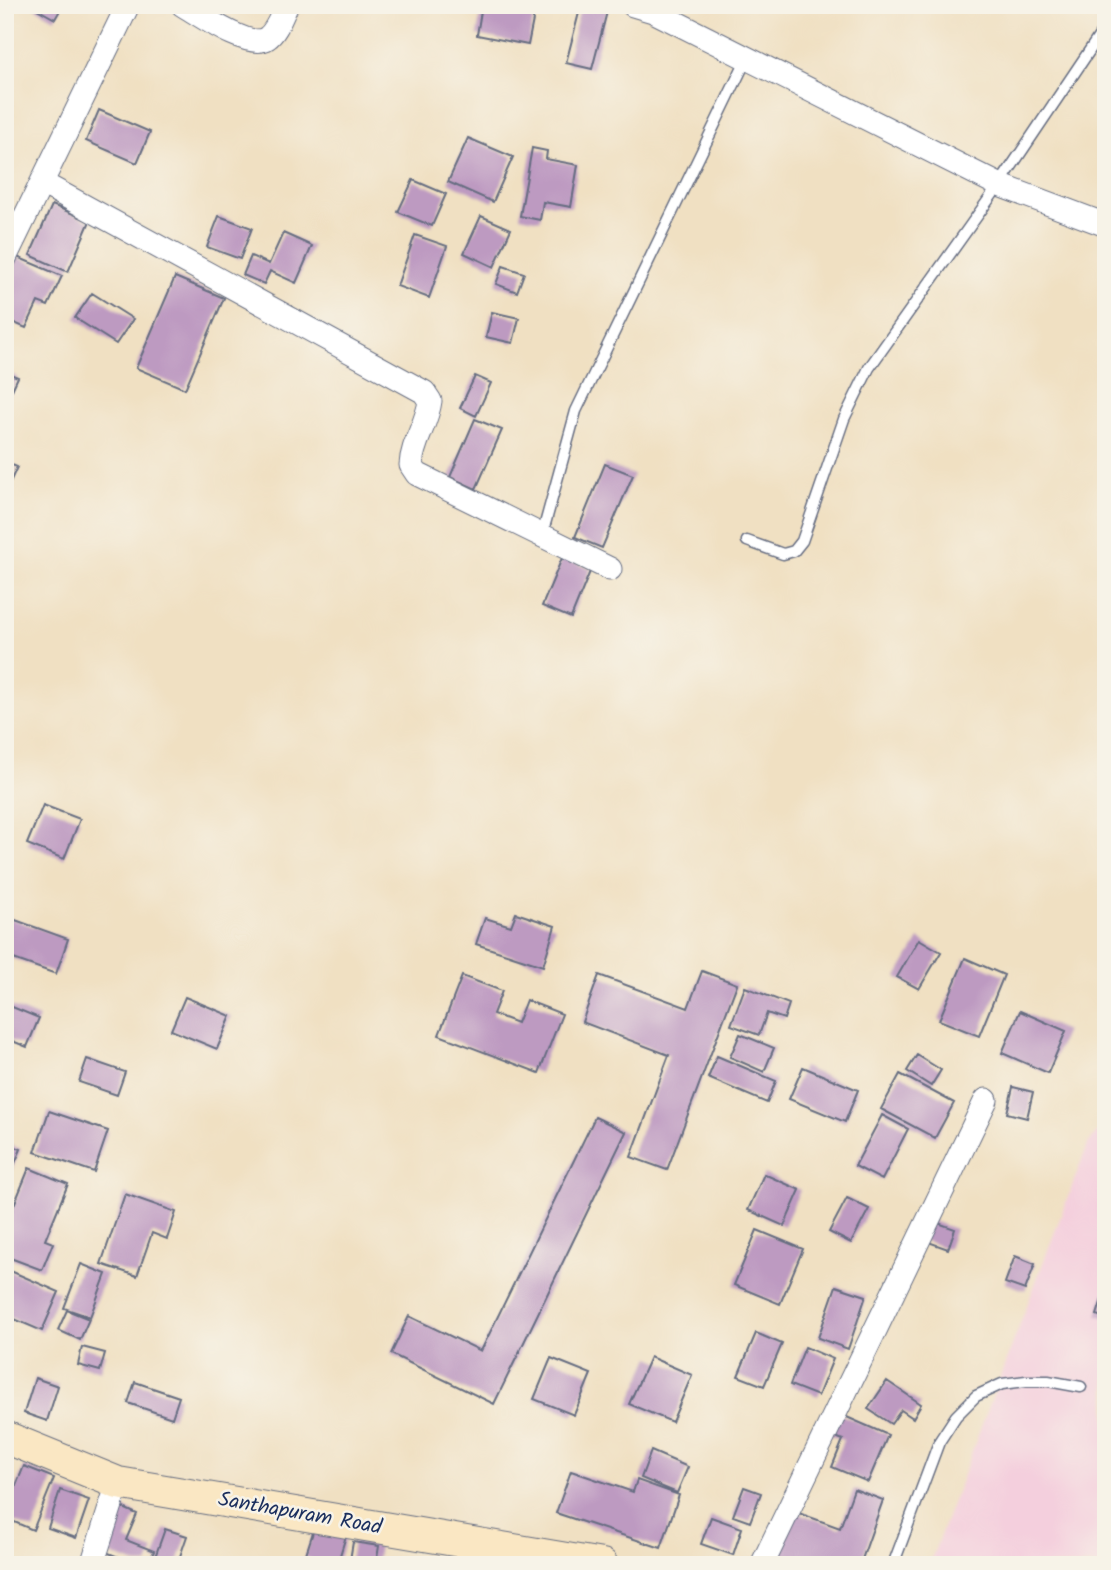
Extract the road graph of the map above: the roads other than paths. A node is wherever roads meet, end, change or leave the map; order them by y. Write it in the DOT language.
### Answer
graph roads {
  1 [pos="128,5"];
  2 [pos="183,5"];
  3 [pos="286,5"];
  4 [pos="633,5"];
  5 [pos="1106,26"];
  6 [pos="747,58"];
  7 [pos="42,183"];
  8 [pos="999,185"];
  9 [pos="1106,225"];
  10 [pos="5,258"];
  11 [pos="542,535"];
  12 [pos="747,541"];
  13 [pos="610,569"];
  14 [pos="986,1100"];
  15 [pos="1081,1387"];
  16 [pos="5,1437"];
  17 [pos="118,1483"];
  18 [pos="92,1565"];
  19 [pos="602,1565"];
  20 [pos="762,1565"];
  21 [pos="893,1565"];
  1 -- 7 [label="street"];
  2 -- 3 [label="street"];
  4 -- 6 [label="street"];
  5 -- 8 [label="lane"];
  6 -- 8 [label="street"];
  6 -- 11 [label="lane"];
  7 -- 10 [label="street"];
  7 -- 11 [label="street"];
  8 -- 9 [label="street"];
  8 -- 12 [label="lane"];
  11 -- 13 [label="street"];
  14 -- 20 [label="street"];
  15 -- 21 [label="lane"];
  16 -- 17 [label="main road, Santhapuram Road"];
  17 -- 18 [label="street"];
  17 -- 19 [label="main road, Santhapuram Road"];
}
